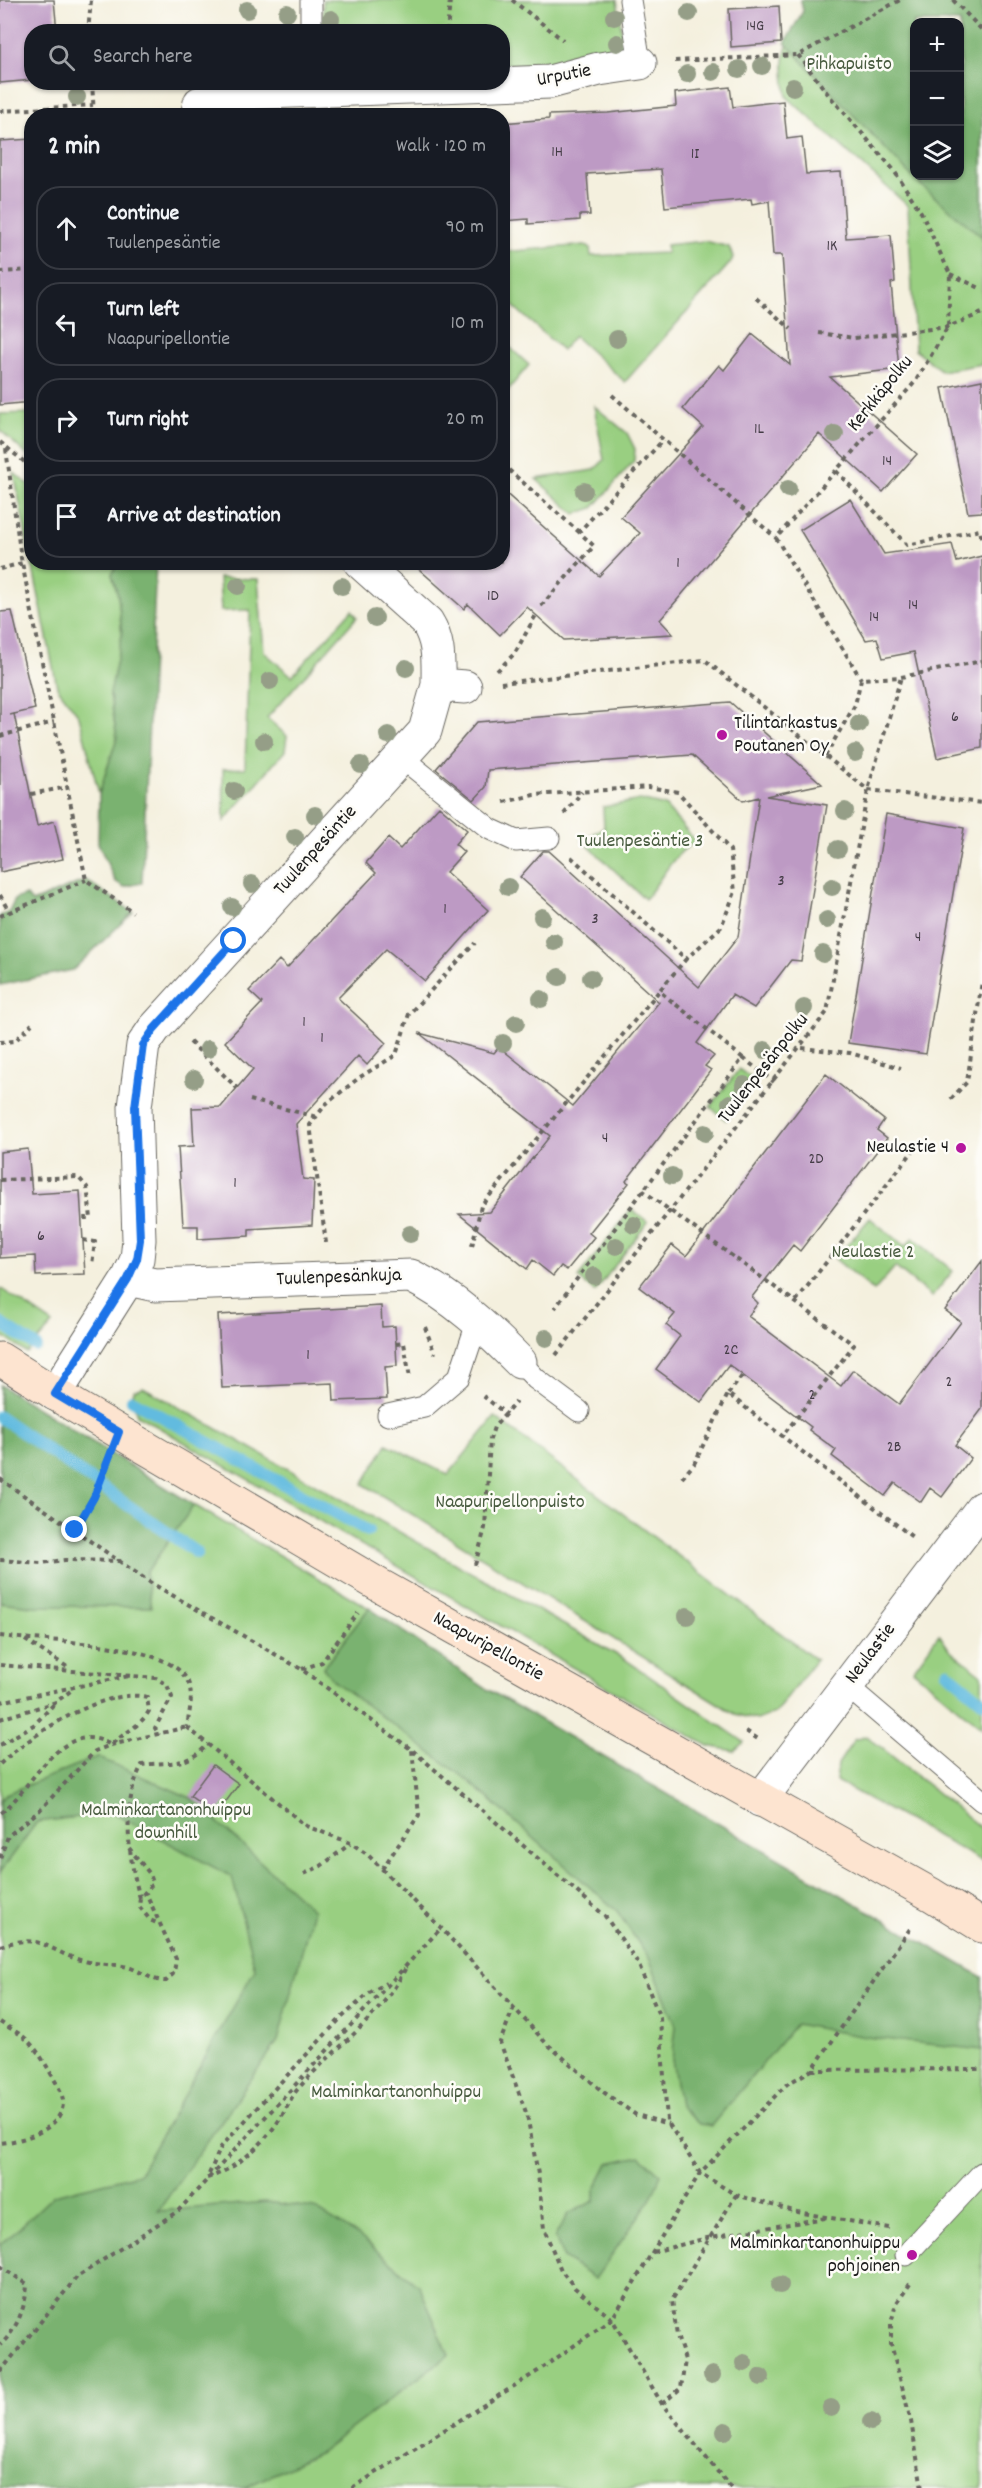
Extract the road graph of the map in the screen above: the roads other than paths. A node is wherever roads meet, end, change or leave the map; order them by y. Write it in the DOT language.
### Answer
graph roads {
  1 [pos="311,0"];
  2 [pos="630,0"];
  3 [pos="311,24"];
  4 [pos="640,63"];
  5 [pos="510,83"];
  6 [pos="276,90"];
  7 [pos="199,108"];
  8 [pos="369,570"];
  9 [pos="401,758"];
  10 [pos="549,838"];
  11 [pos="128,1279"];
  12 [pos="478,1320"];
  13 [pos="0,1359"];
  14 [pos="520,1362"];
  15 [pos="55,1394"];
  16 [pos="579,1411"];
  17 [pos="388,1415"];
  18 [pos="982,1509"];
  19 [pos="847,1686"];
  20 [pos="760,1800"];
  21 [pos="982,1801"];
  22 [pos="982,1926"];
  23 [pos="982,2173"];
  24 [pos="906,2255"];
  1 -- 3 [label="lane"];
  2 -- 4 [label="lane"];
  4 -- 5 [label="street, Urputie"];
  6 -- 7 [label="street, Urputie"];
  8 -- 9 [label="street, Tuulenpesäntie"];
  9 -- 10 [label="lane"];
  9 -- 11 [label="street, Tuulenpesäntie"];
  11 -- 12 [label="street, Tuulenpesänkuja"];
  11 -- 15 [label="street, Tuulenpesäntie"];
  12 -- 14 [label="street, Tuulenpesänkuja"];
  12 -- 17 [label="lane"];
  13 -- 15 [label="street, Naapuripellontie"];
  14 -- 16 [label="lane"];
  15 -- 20 [label="street, Naapuripellontie"];
  18 -- 19 [label="street, Neulastie"];
  19 -- 20 [label="street, Neulastie"];
  19 -- 21 [label="lane"];
  20 -- 22 [label="street, Naapuripellontie"];
  23 -- 24 [label="lane"];
}
